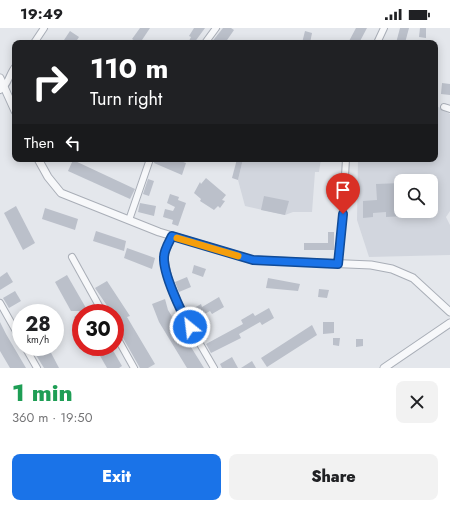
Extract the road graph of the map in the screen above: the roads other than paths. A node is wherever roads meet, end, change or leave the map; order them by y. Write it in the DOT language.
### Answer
graph roads {
  1 [pos="44,28"];
  2 [pos="216,28"];
  3 [pos="384,28"];
  4 [pos="36,40"];
  5 [pos="207,40"];
  6 [pos="378,40"];
  7 [pos="12,70"];
  8 [pos="0,78"];
  9 [pos="2,89"];
  10 [pos="12,105"];
  11 [pos="40,162"];
  12 [pos="149,162"];
  13 [pos="346,162"];
  14 [pos="129,220"];
  15 [pos="172,236"];
  16 [pos="72,258"];
  17 [pos="338,264"];
  18 [pos="0,303"];
  19 [pos="98,304"];
  20 [pos="450,312"];
  21 [pos="450,323"];
  22 [pos="12,324"];
  23 [pos="124,350"];
  24 [pos="30,356"];
  25 [pos="37,368"];
  26 [pos="134,368"];
  27 [pos="214,368"];
  28 [pos="384,368"];
  1 -- 4 [label="street"];
  2 -- 5 [label="street"];
  3 -- 6 [label="street"];
  7 -- 9 [label="street"];
  8 -- 9 [label="street"];
  9 -- 10 [label="street"];
  11 -- 14 [label="street"];
  12 -- 14 [label="street"];
  13 -- 17 [label="street"];
  14 -- 15 [label="street"];
  15 -- 17 [label="street"];
  15 -- 27 [label="street"];
  16 -- 19 [label="street"];
  17 -- 20 [label="street"];
  18 -- 22 [label="street"];
  21 -- 28 [label="street"];
  23 -- 26 [label="street"];
  24 -- 25 [label="street"];
}
